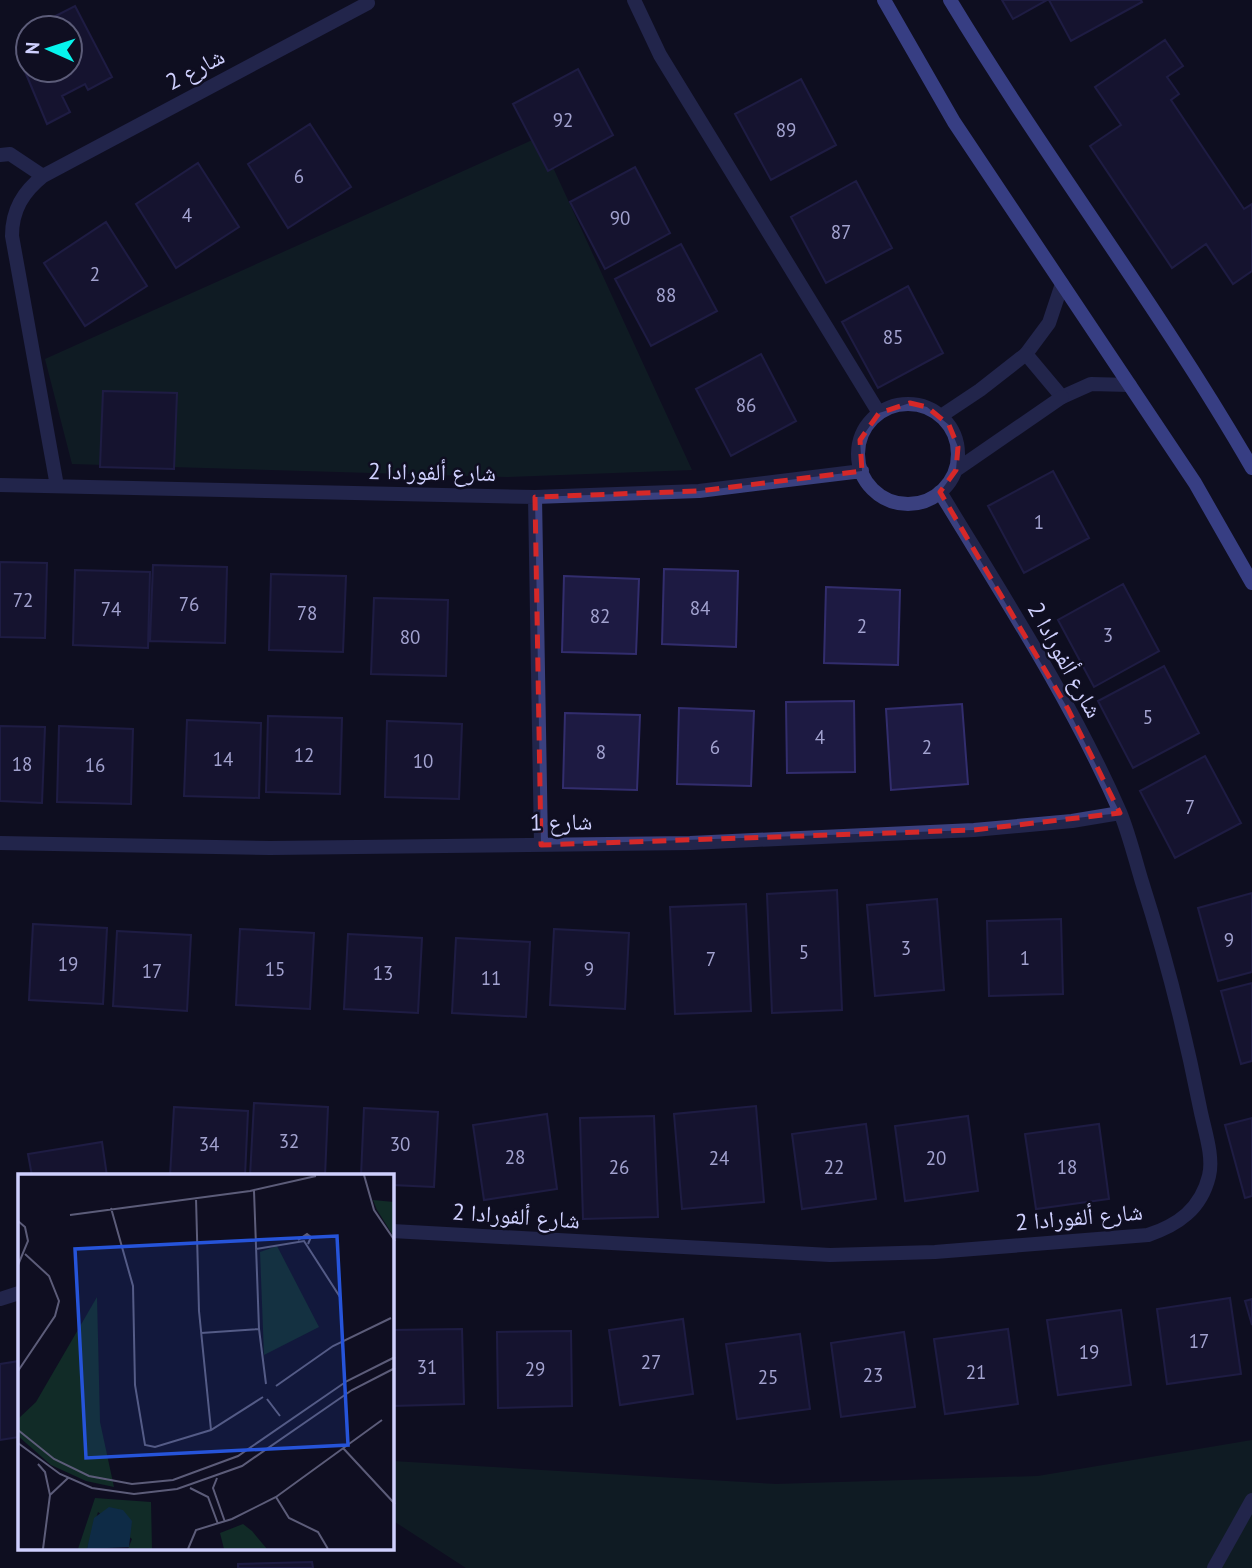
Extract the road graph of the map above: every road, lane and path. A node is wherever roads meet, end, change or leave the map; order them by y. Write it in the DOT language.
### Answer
graph roads {
  1 [pos="634,0"];
  2 [pos="884,0"];
  3 [pos="950,0"];
  4 [pos="368,3"];
  5 [pos="0,155"];
  6 [pos="43,176"];
  7 [pos="0,220"];
  8 [pos="12,236"];
  9 [pos="1062,284"];
  10 [pos="1026,354"];
  11 [pos="1130,385"];
  12 [pos="1062,397"];
  13 [pos="879,413"];
  14 [pos="942,416"];
  15 [pos="1252,468"];
  16 [pos="956,470"];
  17 [pos="862,471"];
  18 [pos="0,485"];
  19 [pos="57,486"];
  20 [pos="940,492"];
  21 [pos="535,497"];
  22 [pos="1252,583"];
  23 [pos="1120,813"];
  24 [pos="0,843"];
  25 [pos="541,845"];
  26 [pos="394,1231"];
  27 [pos="18,1293"];
  28 [pos="0,1299"];
  29 [pos="1252,1500"];
  30 [pos="1214,1568"];
  1 -- 13 [label="street"];
  2 -- 9 [label="street"];
  3 -- 15 [label="street"];
  4 -- 6 [label="street, شارع 2"];
  5 -- 6 [label="street"];
  6 -- 8 [label="street, شارع 2"];
  7 -- 8 [label="street, شارع 2"];
  8 -- 19 [label="street, شارع 2"];
  9 -- 10 [label="street"];
  9 -- 11 [label="street"];
  10 -- 12 [label="street"];
  10 -- 14 [label="street"];
  11 -- 12 [label="street"];
  11 -- 22 [label="street"];
  12 -- 16 [label="street"];
  13 -- 14 [label="street"];
  13 -- 17 [label="street"];
  14 -- 16 [label="street"];
  16 -- 20 [label="street"];
  17 -- 20 [label="street"];
  17 -- 21 [label="street, شارع ألفورادا 2"];
  18 -- 19 [label="street, شارع ألفورادا 2"];
  19 -- 21 [label="street, شارع ألفورادا 2"];
  20 -- 23 [label="street, شارع ألفورادا 2"];
  21 -- 25 [label="street"];
  23 -- 25 [label="street, شارع 1"];
  23 -- 26 [label="street, شارع ألفورادا 2"];
  24 -- 25 [label="street, شارع 1"];
  27 -- 28 [label="street"];
  29 -- 30 [label="street"];
}
